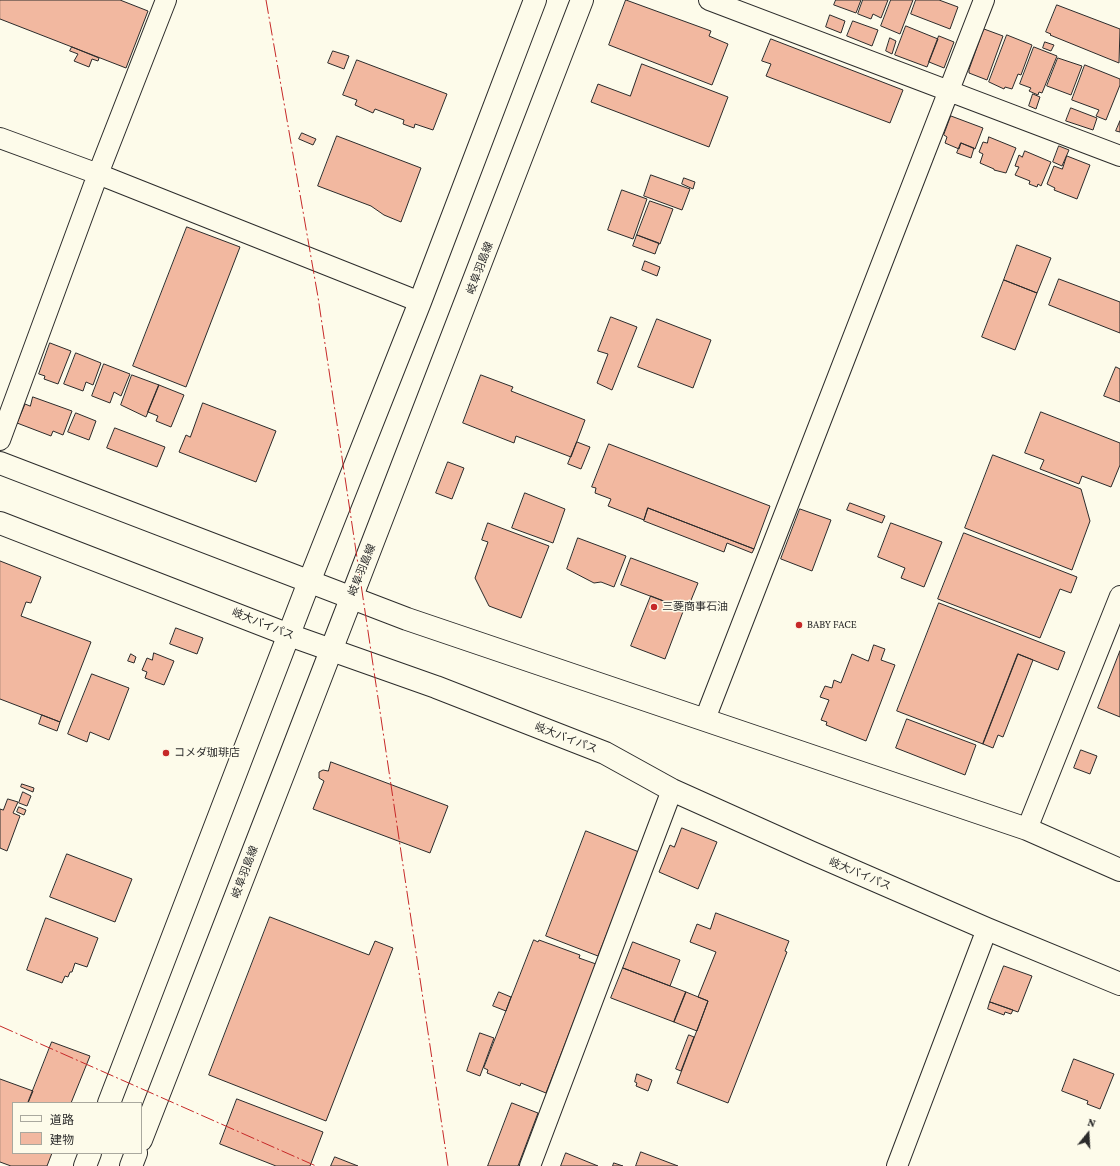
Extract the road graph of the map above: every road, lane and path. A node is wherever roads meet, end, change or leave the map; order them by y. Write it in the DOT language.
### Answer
graph roads {
  1 [pos="166,0"];
  2 [pos="535,0"];
  3 [pos="582,0"];
  4 [pos="709,0"];
  5 [pos="984,0"];
  6 [pos="948,90"];
  7 [pos="0,138"];
  8 [pos="1120,156"];
  9 [pos="98,174"];
  10 [pos="420,302"];
  11 [pos="0,440"];
  12 [pos="0,463"];
  13 [pos="0,523"];
  14 [pos="309,582"];
  15 [pos="1120,596"];
  16 [pos="351,597"];
  17 [pos="289,634"];
  18 [pos="331,650"];
  19 [pos="705,719"];
  20 [pos="672,790"];
  21 [pos="1027,829"];
  22 [pos="1120,870"];
  23 [pos="987,929"];
  24 [pos="1120,984"];
  25 [pos="109,1102"];
  26 [pos="142,1137"];
  27 [pos="90,1154"];
  28 [pos="136,1154"];
  29 [pos="85,1166"];
  30 [pos="131,1166"];
  31 [pos="530,1166"];
  32 [pos="897,1166"];
  1 -- 9 [label="street"];
  2 -- 10 [label="main road"];
  3 -- 16 [label="main road, 岐阜羽島線"];
  4 -- 6 [label="street"];
  5 -- 6 [label="street"];
  6 -- 8 [label="street"];
  6 -- 19 [label="street"];
  7 -- 9 [label="street"];
  9 -- 10 [label="street"];
  9 -- 11 [label="street"];
  10 -- 14 [label="main road"];
  12 -- 14 [label="main road"];
  13 -- 17 [label="main road, 岐大バイパス"];
  14 -- 16 [label="main road"];
  14 -- 17 [label="main road"];
  15 -- 21 [label="street"];
  16 -- 18 [label="main road, 岐阜羽島線"];
  16 -- 19 [label="main road"];
  17 -- 18 [label="main road, 岐大バイパス"];
  17 -- 25 [label="main road"];
  18 -- 20 [label="main road, 岐大バイパス"];
  18 -- 26 [label="main road, 岐阜羽島線"];
  19 -- 21 [label="main road"];
  20 -- 23 [label="main road, 岐大バイパス"];
  20 -- 31 [label="street"];
  21 -- 22 [label="main road"];
  23 -- 24 [label="main road, 岐大バイパス"];
  23 -- 32 [label="street"];
  27 -- 29 [label="main road"];
  28 -- 30 [label="main road"];
}
